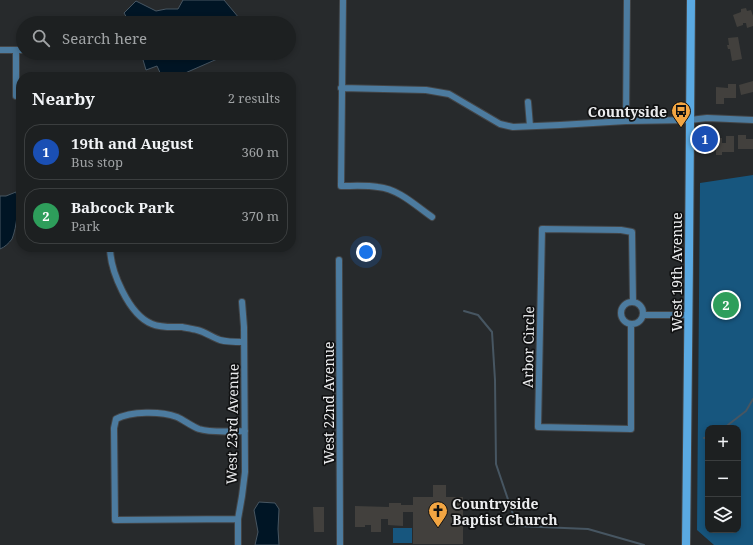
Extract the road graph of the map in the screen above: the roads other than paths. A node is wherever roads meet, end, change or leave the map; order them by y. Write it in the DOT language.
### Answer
graph roads {
  1 [pos="343,0"];
  2 [pos="627,0"];
  3 [pos="691,0"];
  4 [pos="0,50"];
  5 [pos="16,50"];
  6 [pos="341,88"];
  7 [pos="16,96"];
  8 [pos="528,102"];
  9 [pos="690,120"];
  10 [pos="753,120"];
  11 [pos="626,121"];
  12 [pos="530,126"];
  13 [pos="432,217"];
  14 [pos="110,252"];
  15 [pos="339,260"];
  16 [pos="242,302"];
  17 [pos="633,302"];
  18 [pos="643,315"];
  19 [pos="689,315"];
  20 [pos="631,325"];
  21 [pos="244,342"];
  22 [pos="245,431"];
  23 [pos="238,519"];
  24 [pos="238,545"];
  25 [pos="340,545"];
  26 [pos="686,545"];
  1 -- 6 [label="street"];
  2 -- 11 [label="street"];
  3 -- 9 [label="street, West 19th Avenue"];
  4 -- 5 [label="street"];
  5 -- 7 [label="street"];
  6 -- 12 [label="street"];
  6 -- 13 [label="street"];
  8 -- 12 [label="street"];
  9 -- 10 [label="street"];
  9 -- 11 [label="street"];
  9 -- 19 [label="street, West 19th Avenue"];
  11 -- 12 [label="street"];
  14 -- 21 [label="street"];
  15 -- 25 [label="street, West 22nd Avenue"];
  16 -- 21 [label="street, West 23rd Avenue"];
  17 -- 18 [label="street"];
  17 -- 20 [label="street"];
  17 -- 20 [label="street, Arbor Circle"];
  18 -- 19 [label="street"];
  18 -- 20 [label="street"];
  19 -- 26 [label="street, West 19th Avenue"];
  21 -- 22 [label="street, West 23rd Avenue"];
  22 -- 23 [label="street, West 23rd Avenue"];
  22 -- 23 [label="street"];
  23 -- 24 [label="street, West 23rd Avenue"];
}
